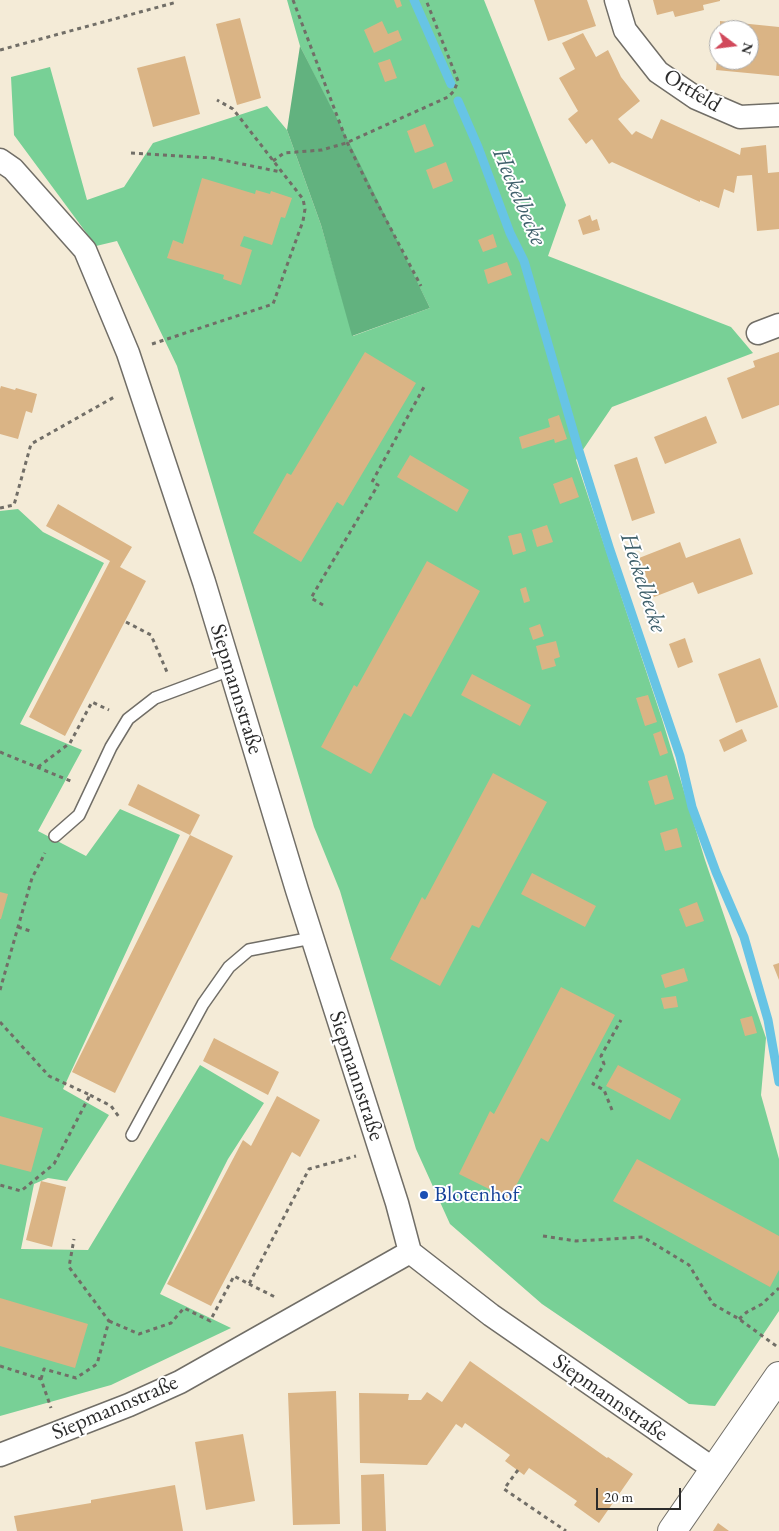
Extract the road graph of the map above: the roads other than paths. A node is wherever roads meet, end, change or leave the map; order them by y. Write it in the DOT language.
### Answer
graph roads {
  1 [pos="616,0"];
  2 [pos="779,114"];
  3 [pos="0,160"];
  4 [pos="779,325"];
  5 [pos="758,334"];
  6 [pos="230,670"];
  7 [pos="55,836"];
  8 [pos="312,938"];
  9 [pos="132,1135"];
  10 [pos="410,1252"];
  11 [pos="779,1376"];
  12 [pos="0,1455"];
  13 [pos="715,1470"];
  14 [pos="672,1531"];
  1 -- 2 [label="street, Ortfeld"];
  3 -- 6 [label="street, Siepmannstraße"];
  4 -- 5 [label="street"];
  6 -- 7 [label="lane"];
  6 -- 8 [label="street, Siepmannstraße"];
  8 -- 9 [label="lane"];
  8 -- 10 [label="street, Siepmannstraße"];
  10 -- 12 [label="street, Siepmannstraße"];
  10 -- 13 [label="street, Siepmannstraße"];
  11 -- 13 [label="main road"];
  13 -- 14 [label="main road"];
}
